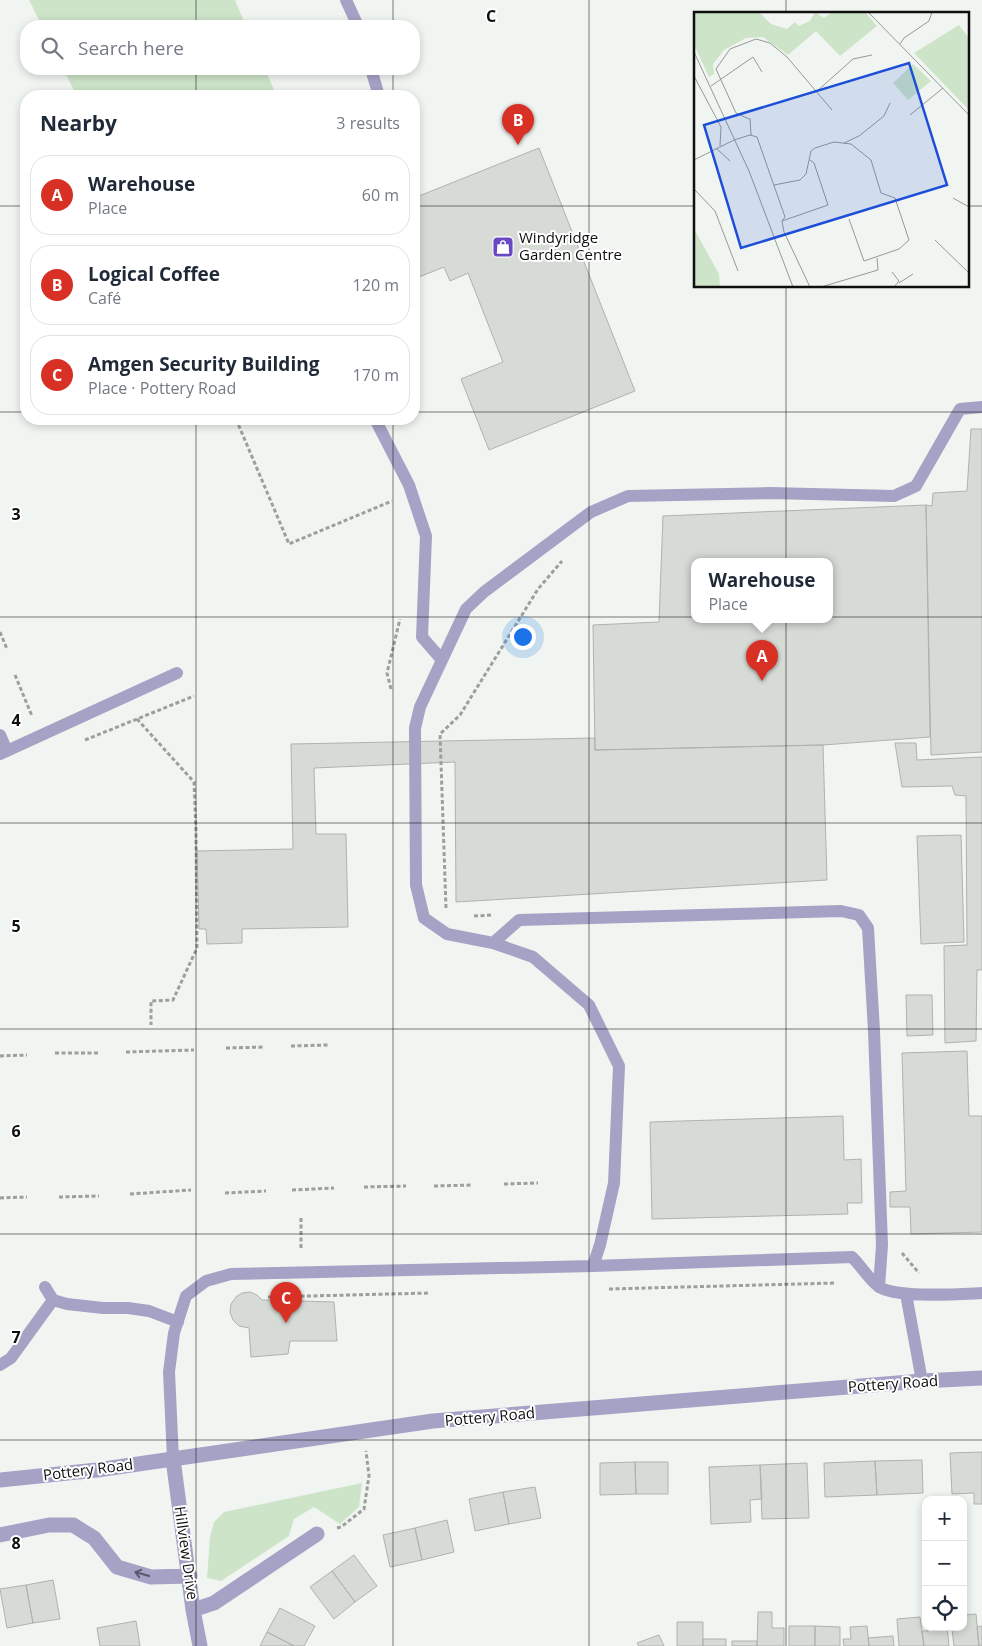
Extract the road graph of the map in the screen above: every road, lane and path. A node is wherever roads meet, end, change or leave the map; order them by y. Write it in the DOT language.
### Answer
graph roads {
  1 [pos="346,0"];
  2 [pos="355,20"];
  3 [pos="373,75"];
  4 [pos="377,90"];
  5 [pos="982,407"];
  6 [pos="239,425"];
  7 [pos="378,425"];
  8 [pos="397,509"];
  9 [pos="564,559"];
  10 [pos="400,618"];
  11 [pos="0,632"];
  12 [pos="7,649"];
  13 [pos="442,660"];
  14 [pos="177,673"];
  15 [pos="16,675"];
  16 [pos="391,689"];
  17 [pos="194,696"];
  18 [pos="137,719"];
  19 [pos="34,720"];
  20 [pos="0,735"];
  21 [pos="84,741"];
  22 [pos="4,752"];
  23 [pos="446,913"];
  24 [pos="498,914"];
  25 [pos="470,916"];
  26 [pos="493,943"];
  27 [pos="151,1025"];
  28 [pos="328,1045"];
  29 [pos="291,1046"];
  30 [pos="265,1047"];
  31 [pos="226,1048"];
  32 [pos="194,1050"];
  33 [pos="126,1052"];
  34 [pos="55,1053"];
  35 [pos="98,1053"];
  36 [pos="27,1055"];
  37 [pos="0,1056"];
  38 [pos="538,1183"];
  39 [pos="504,1184"];
  40 [pos="472,1185"];
  41 [pos="406,1186"];
  42 [pos="434,1186"];
  43 [pos="364,1187"];
  44 [pos="334,1188"];
  45 [pos="191,1190"];
  46 [pos="292,1190"];
  47 [pos="266,1191"];
  48 [pos="225,1193"];
  49 [pos="130,1194"];
  50 [pos="98,1196"];
  51 [pos="27,1197"];
  52 [pos="59,1197"];
  53 [pos="0,1198"];
  54 [pos="301,1217"];
  55 [pos="301,1248"];
  56 [pos="593,1266"];
  57 [pos="45,1287"];
  58 [pos="879,1287"];
  59 [pos="982,1293"];
  60 [pos="906,1294"];
  61 [pos="53,1300"];
  62 [pos="178,1322"];
  63 [pos="0,1366"];
  64 [pos="982,1378"];
  65 [pos="922,1381"];
  66 [pos="364,1431"];
  67 [pos="173,1460"];
  68 [pos="0,1480"];
  69 [pos="317,1534"];
  70 [pos="0,1535"];
  71 [pos="190,1576"];
  72 [pos="194,1610"];
  73 [pos="200,1646"];
  1 -- 2 [label="lane"];
  3 -- 4 [label="lane"];
  5 -- 13 [label="lane"];
  6 -- 8 [label="path"];
  7 -- 13 [label="lane"];
  9 -- 23 [label="path"];
  10 -- 16 [label="path"];
  11 -- 12 [label="path"];
  13 -- 26 [label="lane"];
  14 -- 22 [label="lane"];
  15 -- 19 [label="path"];
  17 -- 18 [label="path"];
  18 -- 21 [label="path"];
  18 -- 27 [label="path"];
  20 -- 22 [label="lane"];
  24 -- 25 [label="path"];
  26 -- 56 [label="lane"];
  26 -- 58 [label="lane"];
  28 -- 29 [label="path"];
  30 -- 31 [label="path"];
  32 -- 33 [label="path"];
  34 -- 35 [label="path"];
  36 -- 37 [label="path"];
  38 -- 39 [label="path"];
  40 -- 42 [label="path"];
  41 -- 43 [label="path"];
  44 -- 46 [label="path"];
  45 -- 49 [label="path"];
  47 -- 48 [label="path"];
  50 -- 52 [label="path"];
  51 -- 53 [label="path"];
  54 -- 55 [label="path"];
  56 -- 58 [label="lane"];
  56 -- 62 [label="lane"];
  57 -- 61 [label="lane"];
  58 -- 60 [label="lane"];
  59 -- 60 [label="lane"];
  60 -- 65 [label="lane"];
  61 -- 62 [label="lane"];
  61 -- 63 [label="lane"];
  62 -- 67 [label="lane"];
  64 -- 65 [label="street, Pottery Road"];
  65 -- 66 [label="street, Pottery Road"];
  66 -- 67 [label="street, Pottery Road"];
  66 -- 69 [label="path"];
  67 -- 68 [label="street, Pottery Road"];
  67 -- 71 [label="street, Hillview Drive"];
  69 -- 72 [label="street"];
  71 -- 70 [label="street, one-way"];
  71 -- 72 [label="street, Hillview Drive"];
  72 -- 73 [label="street, Hillview Drive"];
}
